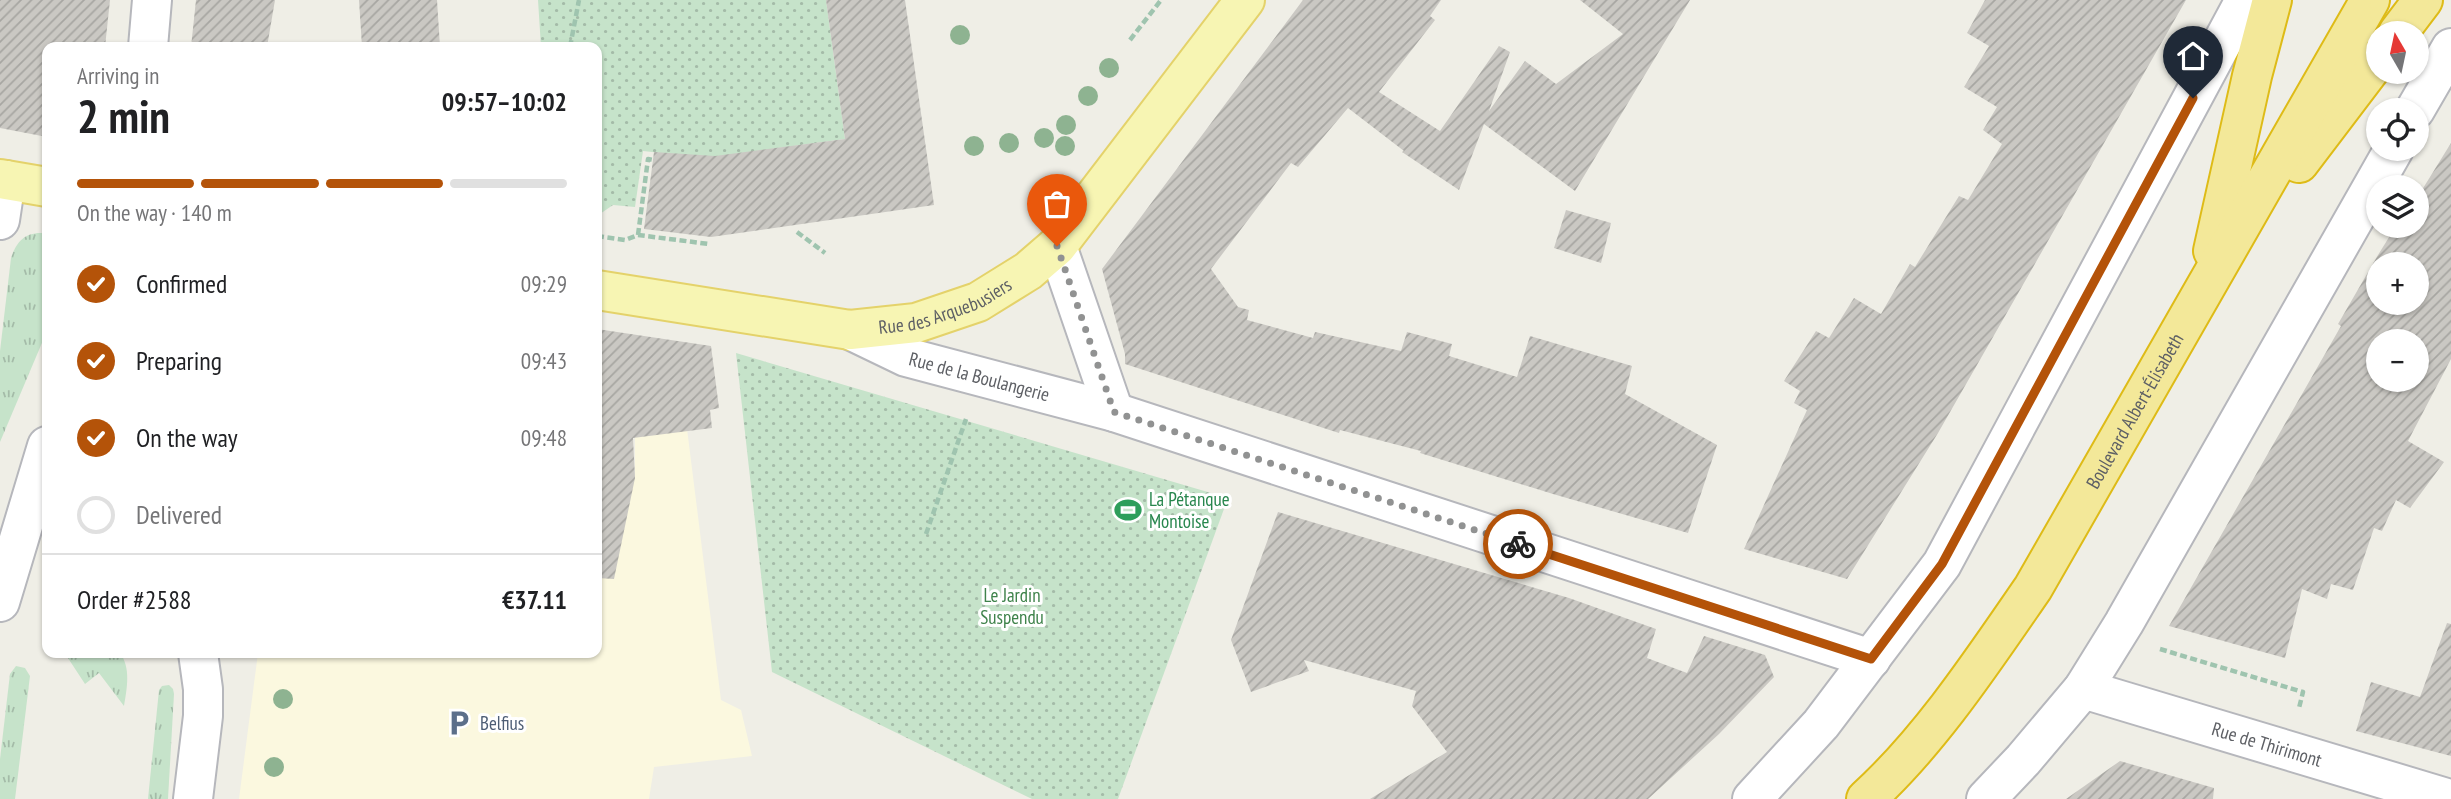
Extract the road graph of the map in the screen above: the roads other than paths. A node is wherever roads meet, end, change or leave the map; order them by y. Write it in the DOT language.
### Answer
graph roads {
  1 [pos="152,0"];
  2 [pos="1245,0"];
  3 [pos="2245,0"];
  4 [pos="2272,0"];
  5 [pos="2370,0"];
  6 [pos="2423,0"];
  7 [pos="2407,21"];
  8 [pos="148,42"];
  9 [pos="2451,48"];
  10 [pos="2366,75"];
  11 [pos="2423,98"];
  12 [pos="2386,161"];
  13 [pos="3,179"];
  14 [pos="42,186"];
  15 [pos="0,220"];
  16 [pos="1057,246"];
  17 [pos="2205,288"];
  18 [pos="602,291"];
  19 [pos="850,330"];
  20 [pos="1114,412"];
  21 [pos="42,463"];
  22 [pos="0,603"];
  23 [pos="199,658"];
  24 [pos="211,658"];
  25 [pos="1871,659"];
  26 [pos="2083,690"];
  27 [pos="204,716"];
  28 [pos="1869,797"];
  29 [pos="194,799"];
  30 [pos="1752,799"];
  31 [pos="1986,799"];
  32 [pos="2450,799"];
  1 -- 8 [label="street"];
  2 -- 16 [label="main road, Rue des Arquebusiers"];
  3 -- 25 [label="street"];
  4 -- 17 [label="highway"];
  5 -- 17 [label="highway, Boulevard Albert-Élisabeth"];
  6 -- 7 [label="highway"];
  9 -- 11 [label="street"];
  10 -- 17 [label="highway"];
  12 -- 26 [label="street"];
  13 -- 14 [label="main road"];
  13 -- 15 [label="street"];
  16 -- 19 [label="main road, Rue des Arquebusiers"];
  16 -- 20 [label="street"];
  17 -- 28 [label="highway, Boulevard Albert-Élisabeth"];
  18 -- 19 [label="main road, Rue des Arquebusiers"];
  19 -- 20 [label="street, Rue de la Boulangerie"];
  20 -- 25 [label="street, Rue de la Boulangerie"];
  21 -- 22 [label="street"];
  23 -- 27 [label="street"];
  24 -- 27 [label="street"];
  25 -- 30 [label="street"];
  26 -- 31 [label="street"];
  26 -- 32 [label="street, Rue de Thirimont"];
  27 -- 29 [label="street"];
}
